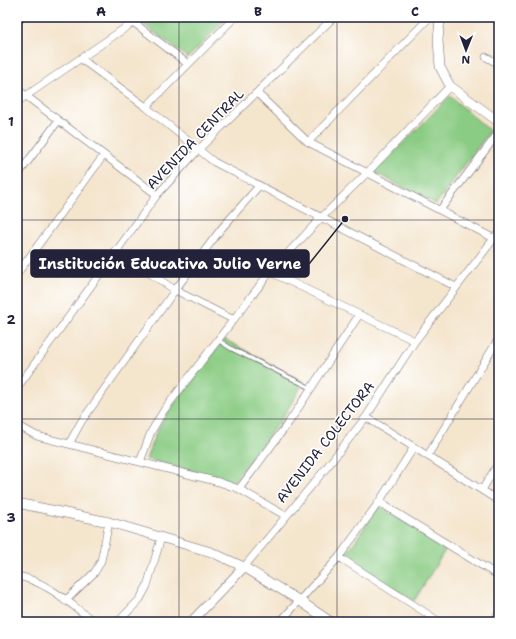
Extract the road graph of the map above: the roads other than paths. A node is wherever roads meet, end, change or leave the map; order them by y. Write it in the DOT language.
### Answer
graph roads {
  1 [pos="20,17"];
  2 [pos="141,17"];
  3 [pos="235,17"];
  4 [pos="334,17"];
  5 [pos="439,18"];
  6 [pos="17,19"];
  7 [pos="133,22"];
  8 [pos="486,58"];
  9 [pos="81,59"];
  10 [pos="188,64"];
  11 [pos="499,64"];
  12 [pos="450,86"];
  13 [pos="17,89"];
  14 [pos="257,93"];
  15 [pos="25,96"];
  16 [pos="17,102"];
  17 [pos="146,107"];
  18 [pos="58,121"];
  19 [pos="499,122"];
  20 [pos="499,132"];
  21 [pos="308,142"];
  22 [pos="198,150"];
  23 [pos="104,155"];
  24 [pos="367,173"];
  25 [pos="17,176"];
  26 [pos="259,186"];
  27 [pos="157,195"];
  28 [pos="440,210"];
  29 [pos="321,218"];
  30 [pos="499,232"];
  31 [pos="497,239"];
  32 [pos="116,252"];
  33 [pos="270,272"];
  34 [pos="17,274"];
  35 [pos="456,287"];
  36 [pos="175,290"];
  37 [pos="359,314"];
  38 [pos="234,320"];
  39 [pos="499,338"];
  40 [pos="218,340"];
  41 [pos="415,341"];
  42 [pos="18,385"];
  43 [pos="311,388"];
  44 [pos="366,417"];
  45 [pos="17,426"];
  46 [pos="69,444"];
  47 [pos="414,447"];
  48 [pos="428,455"];
  49 [pos="140,462"];
  50 [pos="499,462"];
  51 [pos="238,489"];
  52 [pos="482,490"];
  53 [pos="499,501"];
  54 [pos="378,502"];
  55 [pos="17,503"];
  56 [pos="286,516"];
  57 [pos="109,522"];
  58 [pos="161,538"];
  59 [pos="339,557"];
  60 [pos="244,567"];
  61 [pos="17,576"];
  62 [pos="499,576"];
  63 [pos="65,601"];
  64 [pos="300,601"];
  65 [pos="499,613"];
  66 [pos="95,622"];
  67 [pos="118,622"];
  68 [pos="191,622"];
  69 [pos="280,622"];
  70 [pos="331,622"];
  71 [pos="440,622"];
  72 [pos="493,622"];
  1 -- 6 [label="main road"];
  2 -- 7 [label="street"];
  3 -- 10 [label="street"];
  4 -- 14 [label="street, AVENIDA CENTRAL"];
  5 -- 12 [label="street"];
  5 -- 21 [label="street"];
  7 -- 9 [label="street"];
  7 -- 10 [label="street"];
  8 -- 11 [label="street"];
  9 -- 15 [label="street"];
  9 -- 17 [label="street"];
  10 -- 17 [label="street"];
  12 -- 19 [label="street"];
  12 -- 24 [label="street"];
  13 -- 15 [label="street"];
  14 -- 21 [label="street"];
  14 -- 22 [label="street, AVENIDA CENTRAL"];
  15 -- 16 [label="street"];
  15 -- 18 [label="street"];
  17 -- 22 [label="street"];
  18 -- 23 [label="street"];
  18 -- 25 [label="street"];
  20 -- 28 [label="street"];
  21 -- 24 [label="street"];
  22 -- 26 [label="street"];
  22 -- 27 [label="street, AVENIDA CENTRAL"];
  23 -- 27 [label="street"];
  23 -- 34 [label="street"];
  24 -- 28 [label="street"];
  24 -- 29 [label="street"];
  26 -- 29 [label="street"];
  26 -- 36 [label="street"];
  27 -- 32 [label="street, AVENIDA CENTRAL"];
  28 -- 31 [label="street"];
  29 -- 33 [label="street"];
  29 -- 35 [label="street"];
  30 -- 31 [label="street, AVENIDA COLECTORA"];
  31 -- 35 [label="street, AVENIDA COLECTORA"];
  32 -- 36 [label="street"];
  32 -- 42 [label="street, AVENIDA CENTRAL"];
  33 -- 37 [label="street"];
  33 -- 38 [label="street"];
  35 -- 41 [label="street, AVENIDA COLECTORA"];
  36 -- 38 [label="street"];
  36 -- 46 [label="street"];
  37 -- 41 [label="street"];
  37 -- 43 [label="street"];
  38 -- 40 [label="street"];
  39 -- 48 [label="street"];
  40 -- 43 [label="lane"];
  40 -- 49 [label="street"];
  41 -- 44 [label="street, AVENIDA COLECTORA"];
  43 -- 51 [label="street"];
  44 -- 47 [label="street"];
  44 -- 56 [label="street, AVENIDA COLECTORA"];
  45 -- 46 [label="street"];
  46 -- 49 [label="street"];
  47 -- 48 [label="street"];
  47 -- 54 [label="street"];
  48 -- 52 [label="street"];
  49 -- 51 [label="street"];
  50 -- 52 [label="street"];
  51 -- 56 [label="street"];
  52 -- 53 [label="street"];
  54 -- 59 [label="street"];
  54 -- 62 [label="street"];
  55 -- 57 [label="street"];
  56 -- 60 [label="street, AVENIDA COLECTORA"];
  57 -- 58 [label="street"];
  57 -- 63 [label="street"];
  58 -- 60 [label="street"];
  58 -- 67 [label="street"];
  59 -- 64 [label="street"];
  59 -- 71 [label="street"];
  60 -- 64 [label="street"];
  60 -- 68 [label="street, AVENIDA COLECTORA"];
  61 -- 63 [label="street"];
  63 -- 66 [label="street"];
  64 -- 69 [label="street"];
  64 -- 70 [label="street"];
  65 -- 72 [label="street"];
}
